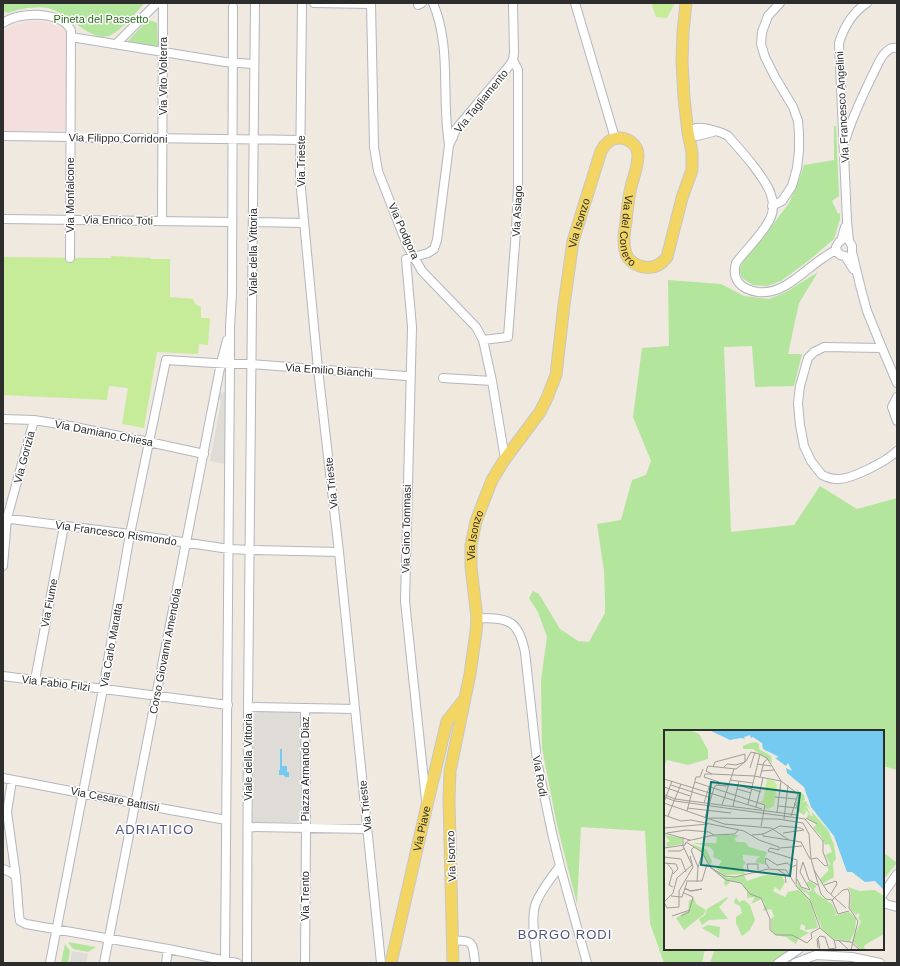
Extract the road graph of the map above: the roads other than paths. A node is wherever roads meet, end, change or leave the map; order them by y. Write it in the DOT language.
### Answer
graph roads {
  1 [pos="157,3"];
  2 [pos="164,3"];
  3 [pos="255,3"];
  4 [pos="302,3"];
  5 [pos="314,3"];
  6 [pos="433,3"];
  7 [pos="513,3"];
  8 [pos="574,3"];
  9 [pos="686,3"];
  10 [pos="780,3"];
  11 [pos="867,3"];
  12 [pos="234,4"];
  13 [pos="371,4"];
  14 [pos="3,23"];
  15 [pos="71,37"];
  16 [pos="116,44"];
  17 [pos="897,48"];
  18 [pos="163,52"];
  19 [pos="513,60"];
  20 [pos="233,63"];
  21 [pos="253,64"];
  22 [pos="862,98"];
  23 [pos="842,109"];
  24 [pos="854,116"];
  25 [pos="688,133"];
  26 [pos="3,136"];
  27 [pos="71,137"];
  28 [pos="163,138"];
  29 [pos="615,138"];
  30 [pos="232,139"];
  31 [pos="253,139"];
  32 [pos="301,140"];
  33 [pos="449,145"];
  34 [pos="844,145"];
  35 [pos="772,206"];
  36 [pos="3,219"];
  37 [pos="70,220"];
  38 [pos="162,221"];
  39 [pos="232,222"];
  40 [pos="253,222"];
  41 [pos="304,223"];
  42 [pos="845,241"];
  43 [pos="836,250"];
  44 [pos="848,254"];
  45 [pos="414,257"];
  46 [pos="70,258"];
  47 [pos="230,327"];
  48 [pos="483,340"];
  49 [pos="882,348"];
  50 [pos="221,364"];
  51 [pos="230,364"];
  52 [pos="252,364"];
  53 [pos="318,369"];
  54 [pos="406,376"];
  55 [pos="443,378"];
  56 [pos="492,381"];
  57 [pos="897,383"];
  58 [pos="897,397"];
  59 [pos="3,419"];
  60 [pos="34,420"];
  61 [pos="897,421"];
  62 [pos="149,442"];
  63 [pos="897,451"];
  64 [pos="204,454"];
  65 [pos="505,459"];
  66 [pos="5,518"];
  67 [pos="64,526"];
  68 [pos="130,534"];
  69 [pos="186,542"];
  70 [pos="229,549"];
  71 [pos="250,550"];
  72 [pos="339,552"];
  73 [pos="3,566"];
  74 [pos="477,618"];
  75 [pos="3,676"];
  76 [pos="35,680"];
  77 [pos="103,689"];
  78 [pos="156,696"];
  79 [pos="464,699"];
  80 [pos="228,705"];
  81 [pos="248,707"];
  82 [pos="305,708"];
  83 [pos="355,709"];
  84 [pos="447,721"];
  85 [pos="459,725"];
  86 [pos="3,778"];
  87 [pos="12,780"];
  88 [pos="83,793"];
  89 [pos="135,804"];
  90 [pos="427,805"];
  91 [pos="226,820"];
  92 [pos="248,827"];
  93 [pos="306,828"];
  94 [pos="367,829"];
  95 [pos="560,866"];
  96 [pos="3,869"];
  97 [pos="897,874"];
  98 [pos="16,877"];
  99 [pos="884,893"];
  100 [pos="884,902"];
  101 [pos="897,907"];
  102 [pos="56,929"];
  103 [pos="108,939"];
  104 [pos="453,940"];
  105 [pos="168,949"];
  106 [pos="798,950"];
  107 [pos="225,962"];
  108 [pos="50,963"];
  109 [pos="104,963"];
  110 [pos="166,963"];
  111 [pos="237,963"];
  112 [pos="247,963"];
  113 [pos="305,963"];
  114 [pos="381,963"];
  115 [pos="391,963"];
  116 [pos="453,963"];
  117 [pos="475,963"];
  118 [pos="537,963"];
  119 [pos="587,963"];
  120 [pos="778,963"];
  121 [pos="795,963"];
  122 [pos="880,963"];
  1 -- 16 [label="street"];
  2 -- 18 [label="street, Via Vito Volterra"];
  3 -- 21 [label="street, Viale della Vittoria"];
  4 -- 32 [label="street, Via Trieste"];
  5 -- 13 [label="street"];
  6 -- 33 [label="street"];
  7 -- 19 [label="street, Via Tagliamento"];
  8 -- 29 [label="street"];
  9 -- 25 [label="main road, Via del Conero"];
  10 -- 35 [label="street"];
  11 -- 23 [label="street, Via Francesco Angelini"];
  12 -- 20 [label="street, Viale della Vittoria"];
  13 -- 45 [label="street, Via Podgora"];
  14 -- 15 [label="street"];
  15 -- 16 [label="street"];
  15 -- 27 [label="street, Via Monfalcone"];
  16 -- 18 [label="street"];
  17 -- 22 [label="street"];
  18 -- 20 [label="street"];
  18 -- 28 [label="street, Via Vito Volterra"];
  19 -- 33 [label="street, Via Tagliamento"];
  19 -- 48 [label="street, Via Asiago"];
  20 -- 21 [label="street"];
  20 -- 30 [label="street, Viale della Vittoria"];
  21 -- 31 [label="street, Viale della Vittoria"];
  22 -- 23 [label="street"];
  22 -- 24 [label="street"];
  23 -- 24 [label="street"];
  23 -- 34 [label="street, Via Francesco Angelini"];
  24 -- 34 [label="street"];
  25 -- 29 [label="main road, Via del Conero"];
  25 -- 35 [label="street"];
  26 -- 27 [label="street, Via Filippo Corridoni"];
  27 -- 28 [label="street, Via Filippo Corridoni"];
  27 -- 37 [label="street, Via Monfalcone"];
  28 -- 30 [label="street, Via Filippo Corridoni"];
  28 -- 38 [label="street, Via Vito Volterra"];
  29 -- 65 [label="main road, Via Isonzo"];
  30 -- 31 [label="street"];
  30 -- 39 [label="street, Viale della Vittoria"];
  31 -- 32 [label="street"];
  31 -- 40 [label="street, Viale della Vittoria"];
  32 -- 41 [label="street, Via Trieste"];
  33 -- 45 [label="street, Via Tagliamento"];
  34 -- 42 [label="street, Via Francesco Angelini"];
  35 -- 43 [label="street"];
  36 -- 37 [label="street, Via Enrico Toti"];
  37 -- 38 [label="street, Via Enrico Toti"];
  37 -- 46 [label="street, Via Monfalcone"];
  38 -- 39 [label="street, Via Enrico Toti"];
  39 -- 47 [label="street, Viale della Vittoria"];
  40 -- 41 [label="street"];
  40 -- 52 [label="street, Viale della Vittoria"];
  41 -- 53 [label="street, Via Trieste"];
  42 -- 43 [label="street"];
  42 -- 44 [label="street, Via Francesco Angelini"];
  43 -- 44 [label="street"];
  44 -- 49 [label="street, Via Francesco Angelini"];
  45 -- 48 [label="street, Via Podgora"];
  45 -- 90 [label="street, Via Gino Tommasi"];
  47 -- 50 [label="street, Corso Giovanni Amendola"];
  47 -- 51 [label="street, Viale della Vittoria"];
  48 -- 56 [label="street, Via Podgora"];
  49 -- 57 [label="street, Via Francesco Angelini"];
  49 -- 63 [label="street"];
  50 -- 51 [label="street"];
  50 -- 62 [label="street, Via Carlo Maratta"];
  50 -- 64 [label="street, Corso Giovanni Amendola"];
  51 -- 52 [label="street"];
  51 -- 70 [label="street, Viale della Vittoria"];
  52 -- 53 [label="street, Via Emilio Bianchi"];
  52 -- 71 [label="street, Viale della Vittoria"];
  53 -- 54 [label="street, Via Emilio Bianchi"];
  53 -- 72 [label="street, Via Trieste"];
  55 -- 56 [label="street"];
  56 -- 65 [label="street, Via Podgora"];
  58 -- 61 [label="street"];
  59 -- 60 [label="street, Via Damiano Chiesa"];
  60 -- 62 [label="street, Via Damiano Chiesa"];
  60 -- 66 [label="street, Via Gorizia"];
  62 -- 64 [label="street, Via Damiano Chiesa"];
  62 -- 68 [label="street, Via Carlo Maratta"];
  64 -- 69 [label="street, Corso Giovanni Amendola"];
  65 -- 74 [label="main road, Via Isonzo"];
  66 -- 67 [label="street, Via Francesco Rismondo"];
  66 -- 73 [label="street, Via Gorizia"];
  67 -- 68 [label="street, Via Francesco Rismondo"];
  67 -- 76 [label="street, Via Fiume"];
  68 -- 69 [label="street, Via Francesco Rismondo"];
  68 -- 77 [label="street, Via Carlo Maratta"];
  69 -- 70 [label="street, Via Francesco Rismondo"];
  69 -- 78 [label="street, Corso Giovanni Amendola"];
  70 -- 71 [label="street"];
  70 -- 80 [label="street, Viale della Vittoria"];
  71 -- 72 [label="street"];
  71 -- 81 [label="street, Viale della Vittoria"];
  72 -- 83 [label="street, Via Trieste"];
  74 -- 79 [label="main road, Via Isonzo"];
  74 -- 95 [label="street, Via Rodi"];
  75 -- 76 [label="street, Via Fabio Filzi"];
  76 -- 77 [label="street, Via Fabio Filzi"];
  77 -- 78 [label="street, Via Fabio Filzi"];
  77 -- 88 [label="street, Via Carlo Maratta"];
  78 -- 80 [label="street, Via Fabio Filzi"];
  78 -- 89 [label="street, Corso Giovanni Amendola"];
  79 -- 84 [label="main road, Via Piave"];
  79 -- 85 [label="main road, Via Isonzo"];
  80 -- 91 [label="street, Viale della Vittoria"];
  81 -- 82 [label="street, Piazza Armando Diaz"];
  81 -- 92 [label="street, Viale della Vittoria"];
  82 -- 83 [label="street"];
  82 -- 93 [label="street, Piazza Armando Diaz"];
  83 -- 94 [label="street, Via Trieste"];
  84 -- 85 [label="main road"];
  84 -- 90 [label="main road, Via Piave"];
  85 -- 104 [label="main road, Via Isonzo"];
  86 -- 87 [label="street, Via Cesare Battisti"];
  87 -- 88 [label="street, Via Cesare Battisti"];
  87 -- 98 [label="street"];
  88 -- 89 [label="street, Via Cesare Battisti"];
  88 -- 102 [label="street, Via Carlo Maratta"];
  89 -- 91 [label="street, Via Cesare Battisti"];
  89 -- 103 [label="street, Corso Giovanni Amendola"];
  90 -- 115 [label="main road, Via Piave"];
  91 -- 107 [label="street, Viale della Vittoria"];
  92 -- 93 [label="street, Piazza Armando Diaz"];
  92 -- 112 [label="street, Viale della Vittoria"];
  93 -- 94 [label="street"];
  93 -- 113 [label="street, Via Trento"];
  94 -- 114 [label="street, Via Trieste"];
  95 -- 118 [label="street"];
  95 -- 119 [label="street, Via Rodi"];
  96 -- 98 [label="street"];
  97 -- 99 [label="street"];
  98 -- 102 [label="street"];
  100 -- 101 [label="street"];
  102 -- 103 [label="street"];
  102 -- 108 [label="street, Via Carlo Maratta"];
  103 -- 105 [label="street"];
  103 -- 109 [label="street, Corso Giovanni Amendola"];
  104 -- 116 [label="main road, Via Isonzo"];
  104 -- 117 [label="street"];
  105 -- 107 [label="street"];
  105 -- 110 [label="street"];
  106 -- 120 [label="street"];
  107 -- 111 [label="street"];
  121 -- 122 [label="street"];
}
